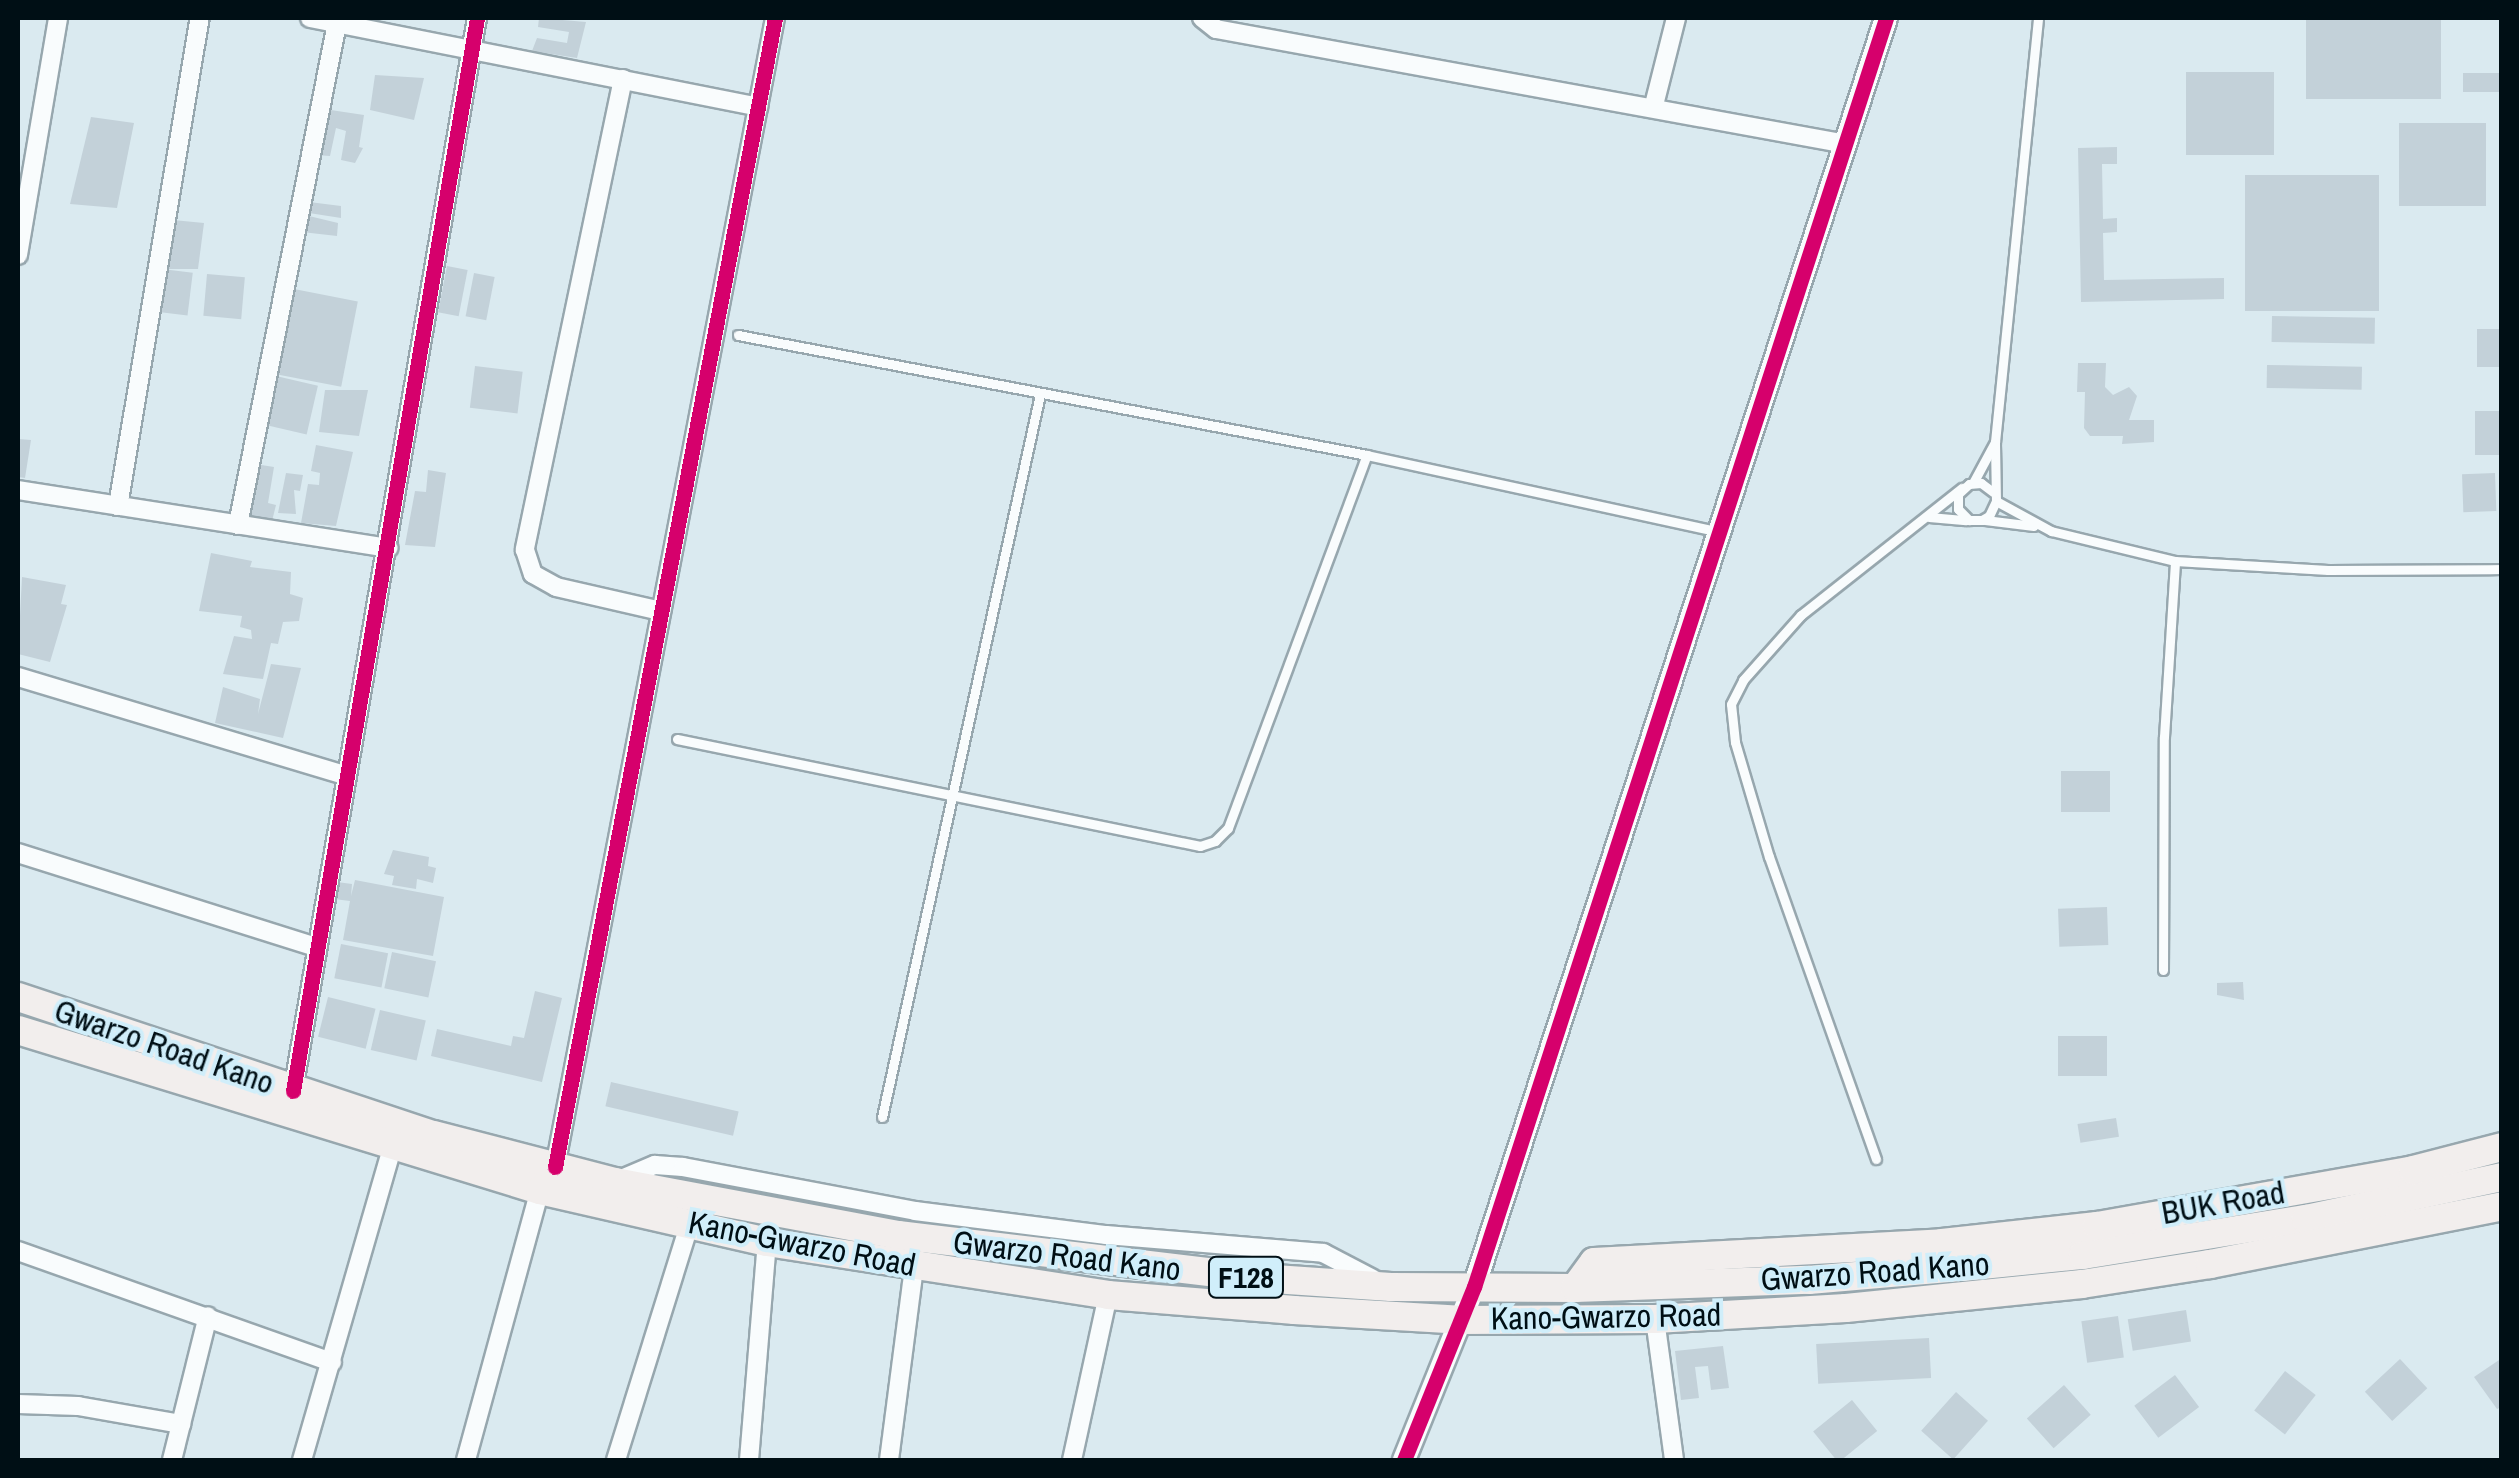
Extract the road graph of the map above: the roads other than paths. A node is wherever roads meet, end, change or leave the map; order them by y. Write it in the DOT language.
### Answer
graph roads {
  1 [pos="58,18"];
  2 [pos="200,18"];
  3 [pos="310,18"];
  4 [pos="477,18"];
  5 [pos="775,18"];
  6 [pos="1202,18"];
  7 [pos="1676,18"];
  8 [pos="1886,18"];
  9 [pos="2038,18"];
  10 [pos="337,22"];
  11 [pos="472,48"];
  12 [pos="623,79"];
  13 [pos="1654,106"];
  14 [pos="758,107"];
  15 [pos="1846,144"];
  16 [pos="18,255"];
  17 [pos="738,335"];
  18 [pos="1040,394"];
  19 [pos="1996,442"];
  20 [pos="1368,456"];
  21 [pos="1968,485"];
  22 [pos="18,490"];
  23 [pos="1994,496"];
  24 [pos="118,506"];
  25 [pos="1929,517"];
  26 [pos="1969,520"];
  27 [pos="1982,520"];
  28 [pos="238,524"];
  29 [pos="2038,526"];
  30 [pos="1719,531"];
  31 [pos="388,548"];
  32 [pos="2176,561"];
  33 [pos="2502,569"];
  34 [pos="661,611"];
  35 [pos="18,677"];
  36 [pos="677,739"];
  37 [pos="344,775"];
  38 [pos="954,795"];
  39 [pos="18,854"];
  40 [pos="316,947"];
  41 [pos="2163,970"];
  42 [pos="18,998"];
  43 [pos="20,1038"];
  44 [pos="293,1091"];
  45 [pos="882,1116"];
  46 [pos="392,1145"];
  47 [pos="2502,1146"];
  48 [pos="1876,1160"];
  49 [pos="2502,1177"];
  50 [pos="547,1179"];
  51 [pos="2300,1189"];
  52 [pos="2502,1206"];
  53 [pos="2306,1220"];
  54 [pos="690,1223"];
  55 [pos="767,1242"];
  56 [pos="1942,1243"];
  57 [pos="18,1251"];
  58 [pos="914,1267"];
  59 [pos="1962,1267"];
  60 [pos="1474,1287"];
  61 [pos="1575,1288"];
  62 [pos="1108,1295"];
  63 [pos="208,1316"];
  64 [pos="1656,1319"];
  65 [pos="1460,1320"];
  66 [pos="332,1362"];
  67 [pos="18,1404"];
  68 [pos="181,1424"];
  69 [pos="172,1460"];
  70 [pos="302,1460"];
  71 [pos="466,1460"];
  72 [pos="616,1460"];
  73 [pos="749,1460"];
  74 [pos="889,1460"];
  75 [pos="1072,1460"];
  76 [pos="1404,1460"];
  77 [pos="1674,1460"];
  1 -- 16 [label="street"];
  2 -- 24 [label="street"];
  3 -- 10 [label="street"];
  4 -- 11 [label="street"];
  5 -- 14 [label="street"];
  6 -- 13 [label="street"];
  7 -- 13 [label="street"];
  8 -- 15 [label="street"];
  9 -- 19 [label="lane"];
  10 -- 11 [label="street"];
  10 -- 28 [label="street"];
  11 -- 12 [label="street"];
  11 -- 31 [label="street"];
  12 -- 14 [label="street"];
  12 -- 34 [label="street"];
  13 -- 15 [label="street"];
  14 -- 34 [label="street"];
  15 -- 30 [label="street"];
  17 -- 18 [label="lane"];
  18 -- 20 [label="lane"];
  18 -- 38 [label="lane"];
  19 -- 21 [label="lane"];
  19 -- 23 [label="lane"];
  20 -- 30 [label="lane"];
  20 -- 38 [label="lane"];
  21 -- 23 [label="lane"];
  21 -- 25 [label="lane"];
  21 -- 26 [label="lane"];
  22 -- 24 [label="street"];
  23 -- 27 [label="lane"];
  23 -- 29 [label="lane"];
  24 -- 28 [label="street"];
  25 -- 26 [label="lane"];
  25 -- 48 [label="lane"];
  26 -- 27 [label="lane"];
  27 -- 29 [label="lane"];
  28 -- 31 [label="street"];
  29 -- 32 [label="lane"];
  30 -- 60 [label="street"];
  31 -- 37 [label="street"];
  32 -- 33 [label="lane"];
  32 -- 41 [label="lane"];
  34 -- 50 [label="street"];
  35 -- 37 [label="street"];
  36 -- 38 [label="lane"];
  37 -- 40 [label="street"];
  38 -- 45 [label="lane"];
  39 -- 40 [label="street"];
  40 -- 44 [label="street"];
  42 -- 44 [label="main road, Gwarzo Road Kano / F128"];
  43 -- 46 [label="main road, Kano-Gwarzo Road / F128"];
  44 -- 50 [label="main road, Gwarzo Road Kano / F128"];
  46 -- 50 [label="main road, Kano-Gwarzo Road / F128"];
  46 -- 66 [label="street"];
  47 -- 51 [label="main road, BUK Road"];
  49 -- 53 [label="main road, Gwarzo Road Kano / F128"];
  50 -- 54 [label="main road, Kano-Gwarzo Road / F128"];
  50 -- 60 [label="main road, Gwarzo Road Kano / F128"];
  50 -- 71 [label="street"];
  51 -- 53 [label="main road"];
  51 -- 56 [label="main road, BUK Road"];
  52 -- 64 [label="main road, Kano-Gwarzo Road / F128"];
  53 -- 59 [label="main road, Gwarzo Road Kano / F128"];
  54 -- 55 [label="main road, Kano-Gwarzo Road / F128"];
  54 -- 72 [label="street"];
  55 -- 58 [label="main road, Kano-Gwarzo Road / F128"];
  55 -- 73 [label="street"];
  56 -- 59 [label="main road"];
  56 -- 61 [label="main road, BUK Road"];
  57 -- 63 [label="street"];
  58 -- 62 [label="main road, Kano-Gwarzo Road / F128"];
  58 -- 74 [label="street"];
  59 -- 61 [label="main road, Gwarzo Road Kano / F128"];
  60 -- 61 [label="main road, Gwarzo Road Kano / F128"];
  60 -- 65 [label="street"];
  62 -- 65 [label="main road, Kano-Gwarzo Road / F128"];
  62 -- 75 [label="street"];
  63 -- 66 [label="street"];
  63 -- 68 [label="street"];
  64 -- 65 [label="main road, Kano-Gwarzo Road / F128"];
  64 -- 77 [label="street"];
  65 -- 76 [label="street"];
  66 -- 70 [label="street"];
  67 -- 68 [label="street"];
  68 -- 69 [label="street"];
}
